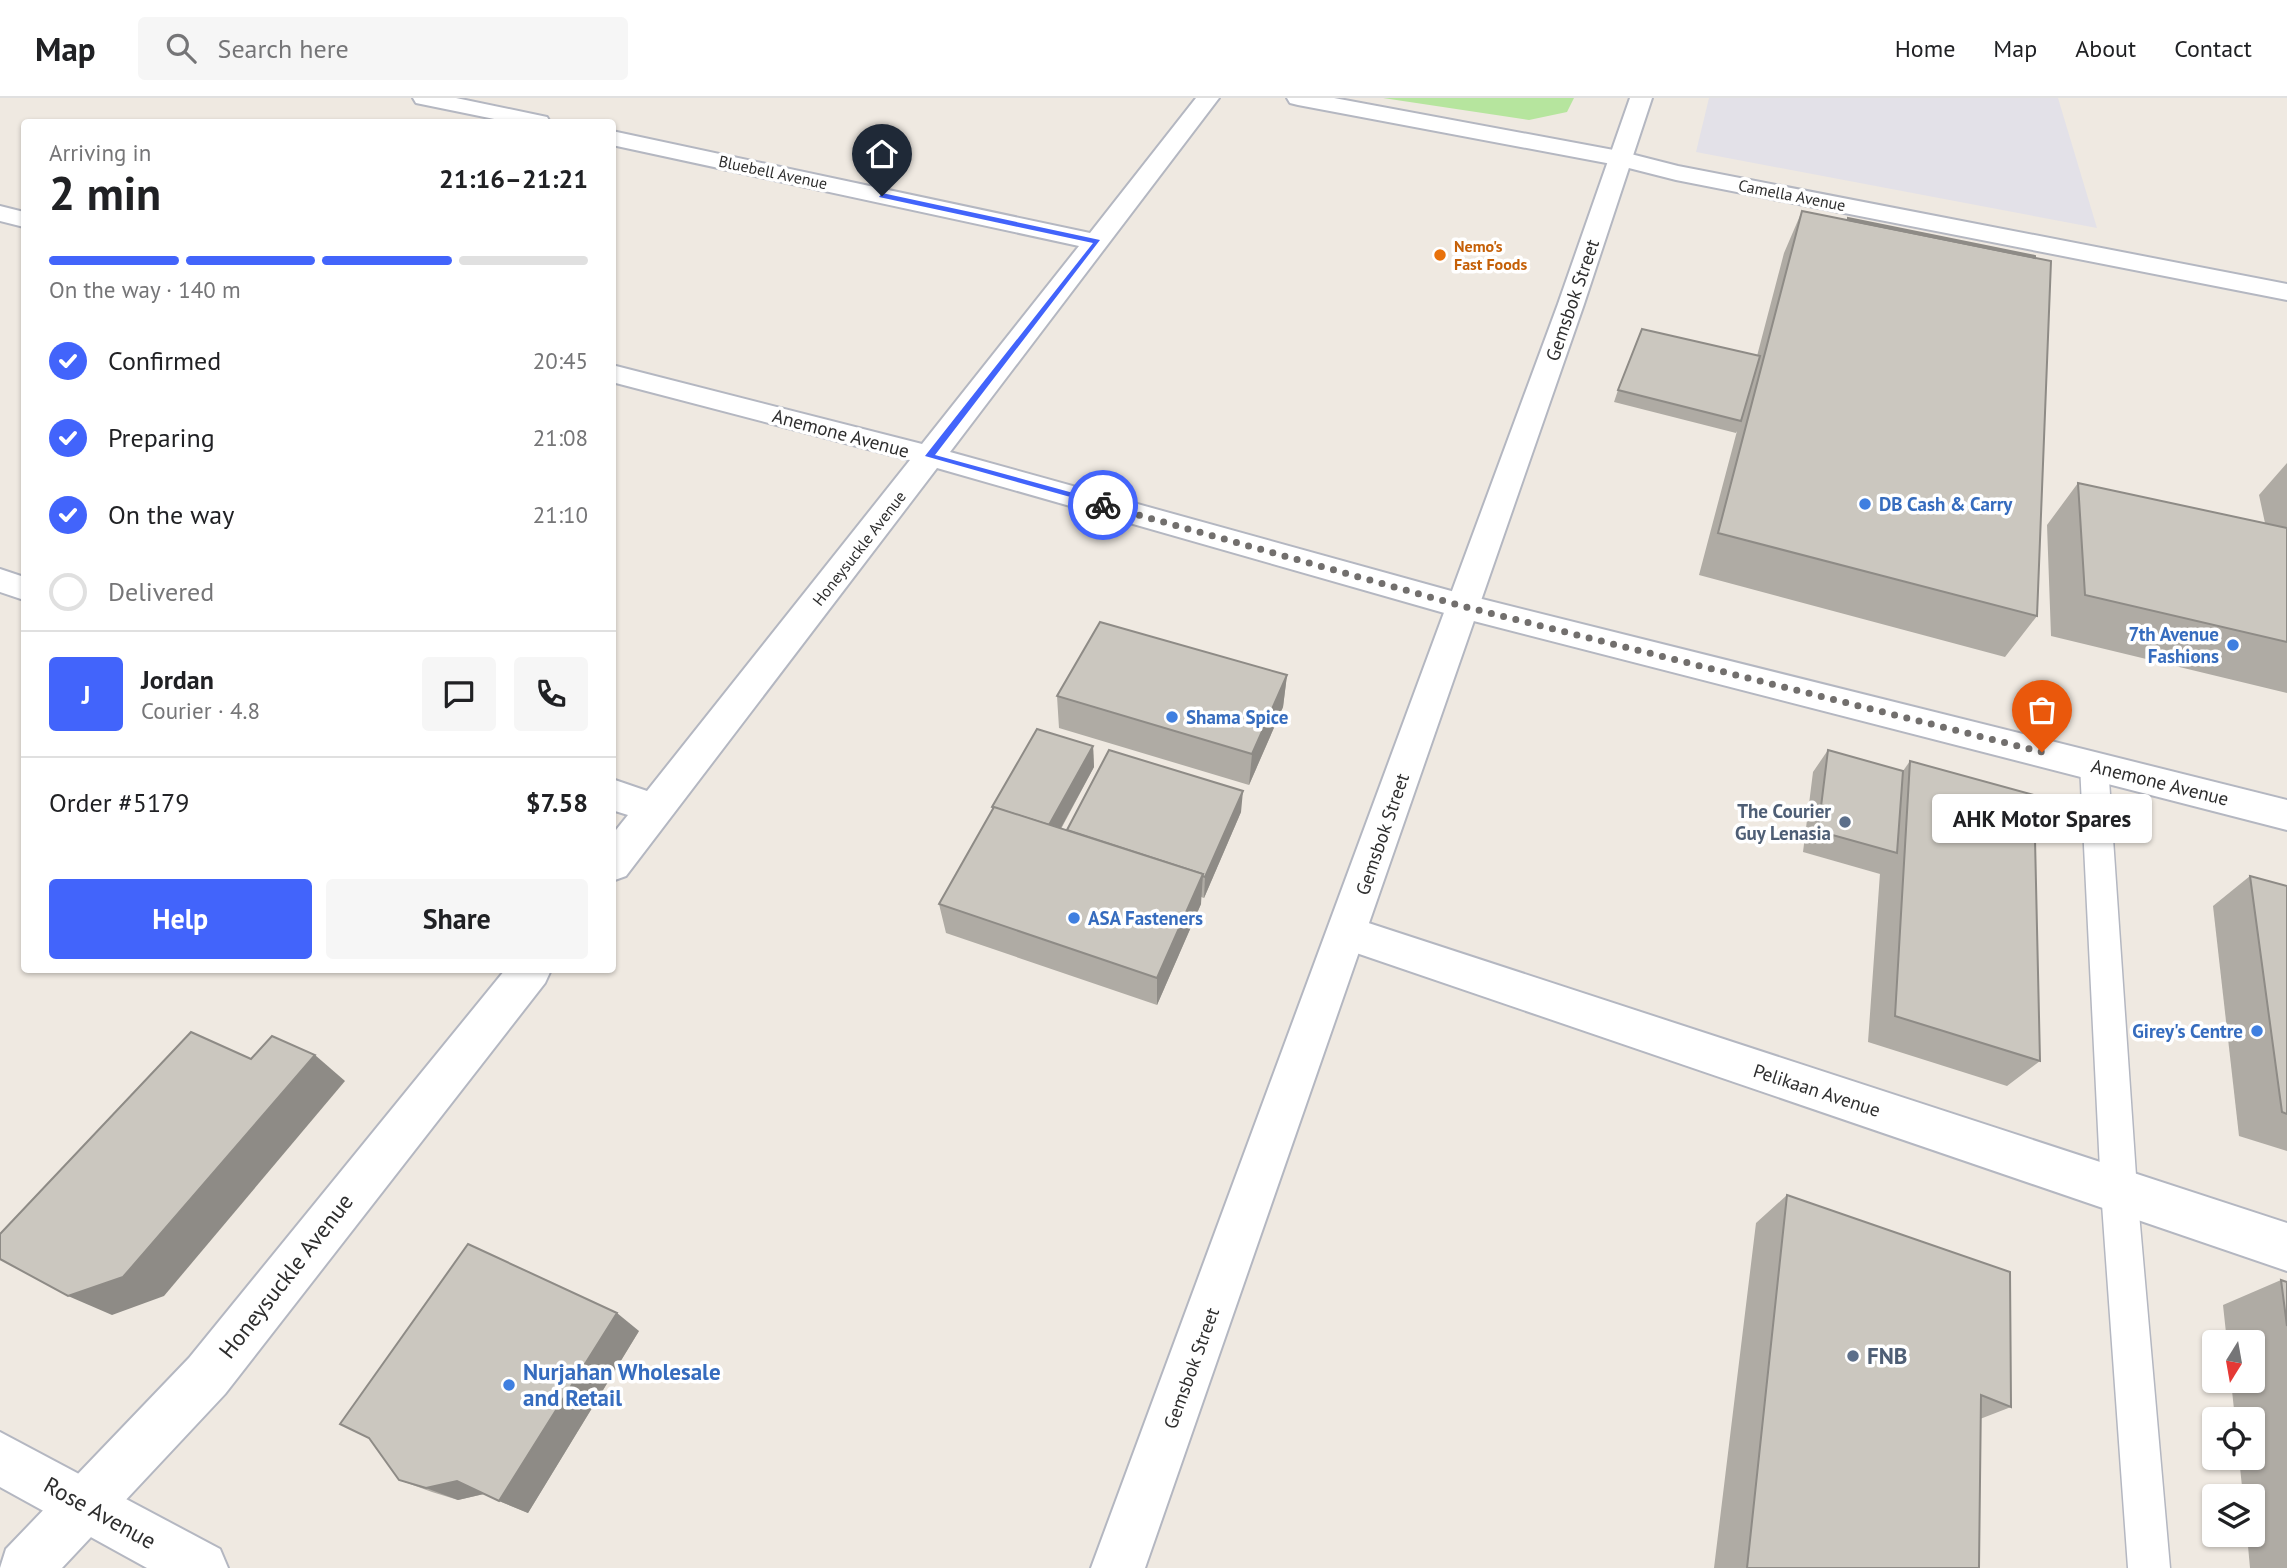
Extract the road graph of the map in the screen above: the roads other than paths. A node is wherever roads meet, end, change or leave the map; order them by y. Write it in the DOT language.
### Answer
graph roads {
  1 [pos="424,98"];
  2 [pos="1208,98"];
  3 [pos="1298,98"];
  4 [pos="1641,98"];
  5 [pos="525,119"];
  6 [pos="616,139"];
  7 [pos="1619,158"];
  8 [pos="0,213"];
  9 [pos="21,219"];
  10 [pos="1097,242"];
  11 [pos="2287,292"];
  12 [pos="616,374"];
  13 [pos="930,456"];
  14 [pos="0,580"];
  15 [pos="21,588"];
  16 [pos="1462,606"];
  17 [pos="2094,765"];
  18 [pos="616,795"];
  19 [pos="656,810"];
  20 [pos="2287,815"];
  21 [pos="616,860"];
  22 [pos="1347,933"];
  23 [pos="528,973"];
  24 [pos="2119,1190"];
  25 [pos="2287,1247"];
  26 [pos="0,1458"];
  27 [pos="85,1505"];
  28 [pos="25,1568"];
  29 [pos="201,1568"];
  30 [pos="1118,1568"];
  31 [pos="2149,1568"];
  1 -- 5 [label="street"];
  2 -- 10 [label="street, Honeysuckle Avenue"];
  3 -- 7 [label="street, Camella Avenue"];
  4 -- 7 [label="street, Gemsbok Street"];
  6 -- 10 [label="street, Bluebell Avenue"];
  7 -- 11 [label="street, Camella Avenue"];
  7 -- 16 [label="street, Gemsbok Street"];
  8 -- 9 [label="street"];
  10 -- 13 [label="street, Honeysuckle Avenue"];
  12 -- 13 [label="street, Anemone Avenue"];
  13 -- 16 [label="street, Anemone Avenue"];
  13 -- 19 [label="street, Honeysuckle Avenue"];
  14 -- 15 [label="street"];
  16 -- 17 [label="street, Anemone Avenue"];
  16 -- 22 [label="street, Gemsbok Street"];
  17 -- 20 [label="street, Anemone Avenue"];
  17 -- 24 [label="lane"];
  18 -- 19 [label="street"];
  19 -- 21 [label="street, Honeysuckle Avenue"];
  22 -- 24 [label="street, Pelikaan Avenue"];
  22 -- 30 [label="street, Gemsbok Street"];
  23 -- 27 [label="street, Honeysuckle Avenue"];
  24 -- 25 [label="street, Pelikaan Avenue"];
  24 -- 31 [label="lane"];
  26 -- 27 [label="street, Rose Avenue"];
  27 -- 28 [label="street, Honeysuckle Avenue"];
  27 -- 29 [label="street, Rose Avenue"];
}
